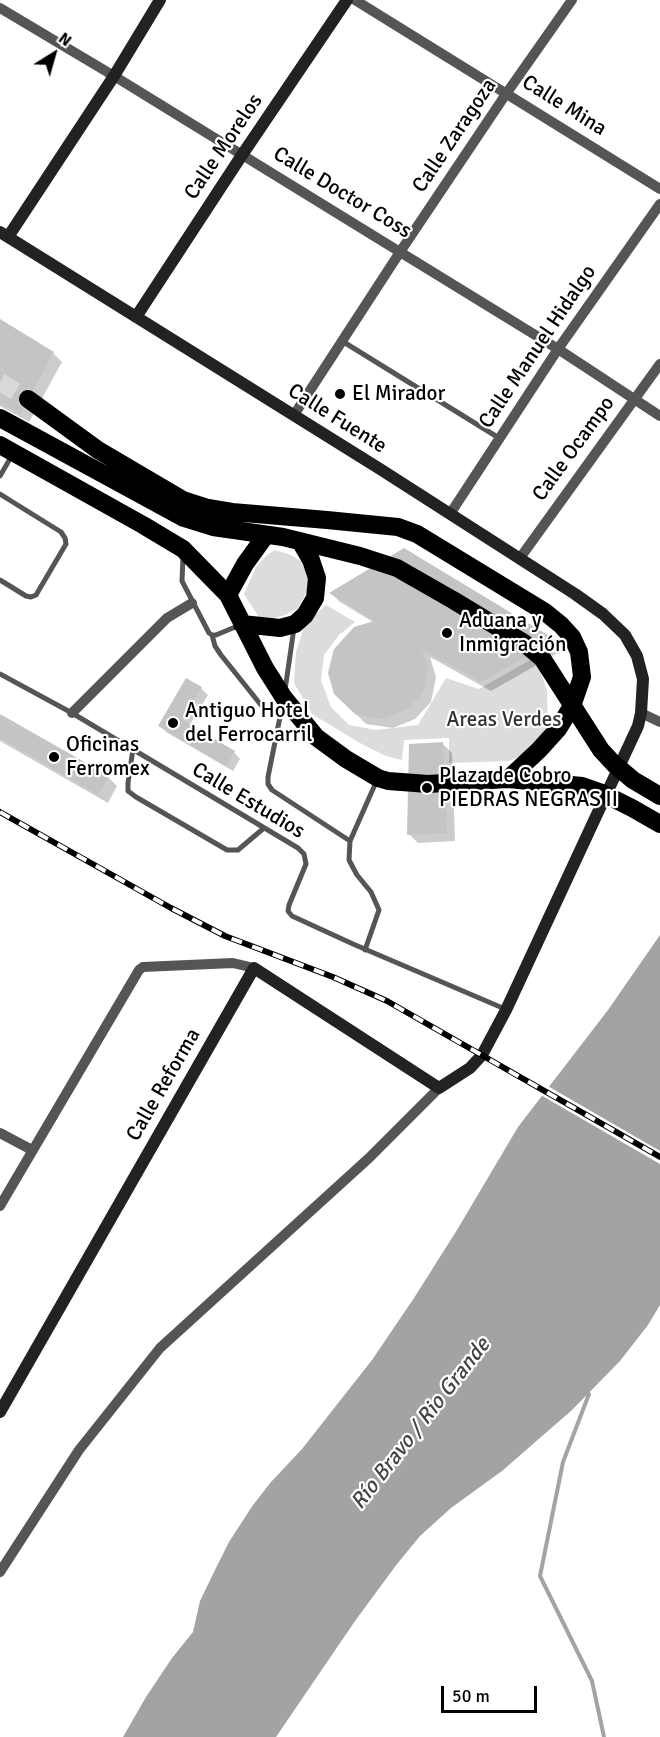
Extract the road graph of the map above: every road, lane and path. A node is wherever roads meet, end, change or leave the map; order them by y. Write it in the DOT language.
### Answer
graph roads {
  1 [pos="160,0"];
  2 [pos="347,0"];
  3 [pos="355,0"];
  4 [pos="572,0"];
  5 [pos="0,8"];
  6 [pos="114,76"];
  7 [pos="506,94"];
  8 [pos="242,155"];
  9 [pos="660,189"];
  10 [pos="660,204"];
  11 [pos="4,235"];
  12 [pos="400,252"];
  13 [pos="135,317"];
  14 [pos="342,341"];
  15 [pos="558,349"];
  16 [pos="660,364"];
  17 [pos="28,399"];
  18 [pos="635,399"];
  19 [pos="294,415"];
  20 [pos="660,416"];
  21 [pos="0,418"];
  22 [pos="500,438"];
  23 [pos="7,449"];
  24 [pos="0,476"];
  25 [pos="0,494"];
  26 [pos="450,513"];
  27 [pos="266,535"];
  28 [pos="300,541"];
  29 [pos="183,549"];
  30 [pos="520,558"];
  31 [pos="0,580"];
  32 [pos="228,594"];
  33 [pos="192,603"];
  34 [pos="242,624"];
  35 [pos="295,624"];
  36 [pos="212,635"];
  37 [pos="0,674"];
  38 [pos="284,698"];
  39 [pos="261,705"];
  40 [pos="572,706"];
  41 [pos="72,713"];
  42 [pos="641,713"];
  43 [pos="660,722"];
  44 [pos="133,750"];
  45 [pos="378,778"];
  46 [pos="508,779"];
  47 [pos="660,796"];
  48 [pos="660,824"];
  49 [pos="264,828"];
  50 [pos="350,840"];
  51 [pos="365,950"];
  52 [pos="254,968"];
  53 [pos="506,1010"];
  54 [pos="439,1088"];
  55 [pos="0,1133"];
  56 [pos="32,1150"];
  57 [pos="0,1206"];
  58 [pos="0,1412"];
  59 [pos="0,1572"];
  1 -- 6 [label="street"];
  2 -- 8 [label="street, Calle Morelos"];
  3 -- 7 [label="street, Calle Mina"];
  4 -- 7 [label="street, Calle Zaragoza"];
  5 -- 6 [label="street, Calle Doctor Coss"];
  6 -- 8 [label="street, Calle Doctor Coss"];
  6 -- 11 [label="street"];
  7 -- 9 [label="street, Calle Mina"];
  7 -- 12 [label="street, Calle Zaragoza"];
  8 -- 12 [label="street, Calle Doctor Coss"];
  8 -- 13 [label="street, Calle Morelos"];
  10 -- 15 [label="street, Calle Manuel Hidalgo"];
  11 -- 13 [label="street, Calle Fuente"];
  12 -- 14 [label="street, Calle Zaragoza"];
  12 -- 15 [label="street, Calle Doctor Coss"];
  13 -- 19 [label="street, Calle Fuente"];
  14 -- 19 [label="street, Calle Zaragoza"];
  14 -- 22 [label="lane"];
  15 -- 18 [label="street, Calle Doctor Coss"];
  15 -- 22 [label="street, Calle Manuel Hidalgo"];
  16 -- 18 [label="street, Calle Ocampo"];
  17 -- 40 [label="highway"];
  18 -- 20 [label="street, Calle Doctor Coss"];
  18 -- 30 [label="street, Calle Ocampo"];
  19 -- 26 [label="street, Calle Fuente"];
  21 -- 27 [label="highway"];
  22 -- 26 [label="street, Calle Manuel Hidalgo"];
  23 -- 24 [label="lane"];
  23 -- 29 [label="highway"];
  25 -- 31 [label="lane"];
  26 -- 30 [label="street, Calle Fuente"];
  27 -- 28 [label="highway"];
  27 -- 32 [label="highway"];
  28 -- 35 [label="highway"];
  28 -- 40 [label="highway"];
  29 -- 32 [label="highway"];
  29 -- 33 [label="lane"];
  30 -- 42 [label="street, Calle Fuente"];
  32 -- 34 [label="highway"];
  33 -- 36 [label="lane"];
  33 -- 41 [label="street"];
  34 -- 35 [label="highway"];
  34 -- 36 [label="lane"];
  34 -- 38 [label="highway"];
  35 -- 38 [label="lane"];
  36 -- 39 [label="lane"];
  37 -- 41 [label="lane, Calle Estudios"];
  38 -- 45 [label="highway"];
  38 -- 50 [label="lane"];
  40 -- 46 [label="highway"];
  40 -- 47 [label="highway"];
  41 -- 44 [label="lane, Calle Estudios"];
  42 -- 43 [label="street"];
  42 -- 53 [label="street"];
  44 -- 49 [label="lane, Calle Estudios"];
  44 -- 49 [label="lane"];
  45 -- 46 [label="highway"];
  45 -- 50 [label="lane"];
  46 -- 48 [label="highway"];
  49 -- 51 [label="lane, Calle Estudios"];
  50 -- 51 [label="lane"];
  51 -- 53 [label="lane, Calle Estudios"];
  52 -- 54 [label="street"];
  52 -- 56 [label="street"];
  52 -- 58 [label="street, Calle Reforma"];
  53 -- 54 [label="street"];
  54 -- 59 [label="street"];
  55 -- 56 [label="street"];
  56 -- 57 [label="street"];
}
